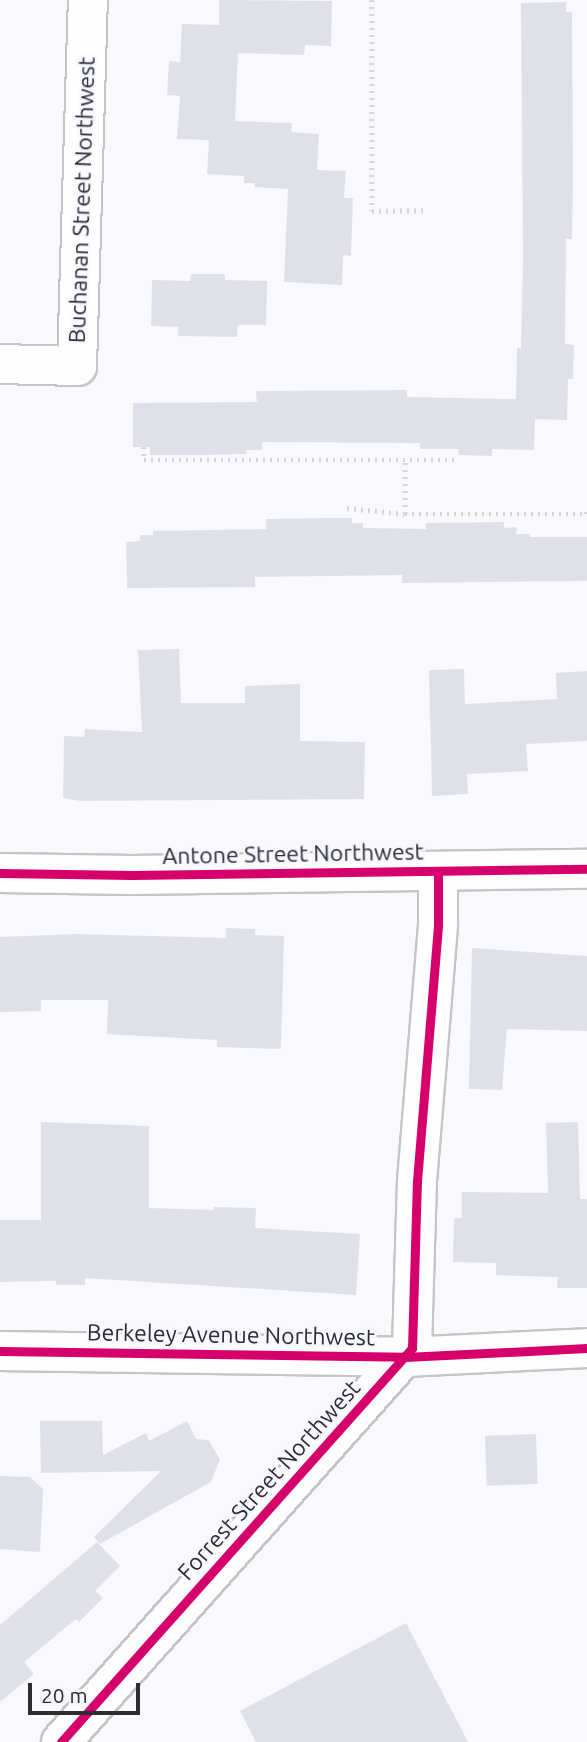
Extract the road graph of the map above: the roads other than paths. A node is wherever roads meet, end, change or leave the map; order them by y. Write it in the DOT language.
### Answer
graph roads {
  1 [pos="88,0"];
  2 [pos="0,364"];
  3 [pos="587,869"];
  4 [pos="438,872"];
  5 [pos="0,873"];
  6 [pos="587,1348"];
  7 [pos="0,1351"];
  8 [pos="405,1357"];
  9 [pos="61,1742"];
  1 -- 2 [label="street, Buchanan Street Northwest"];
  3 -- 4 [label="street, Antone Street Northwest"];
  4 -- 5 [label="street, Antone Street Northwest"];
  4 -- 8 [label="street, Forrest Street Northwest"];
  6 -- 8 [label="street, Berkeley Avenue Northwest"];
  7 -- 8 [label="street, Berkeley Avenue Northwest"];
  8 -- 9 [label="street, Forrest Street Northwest"];
}
